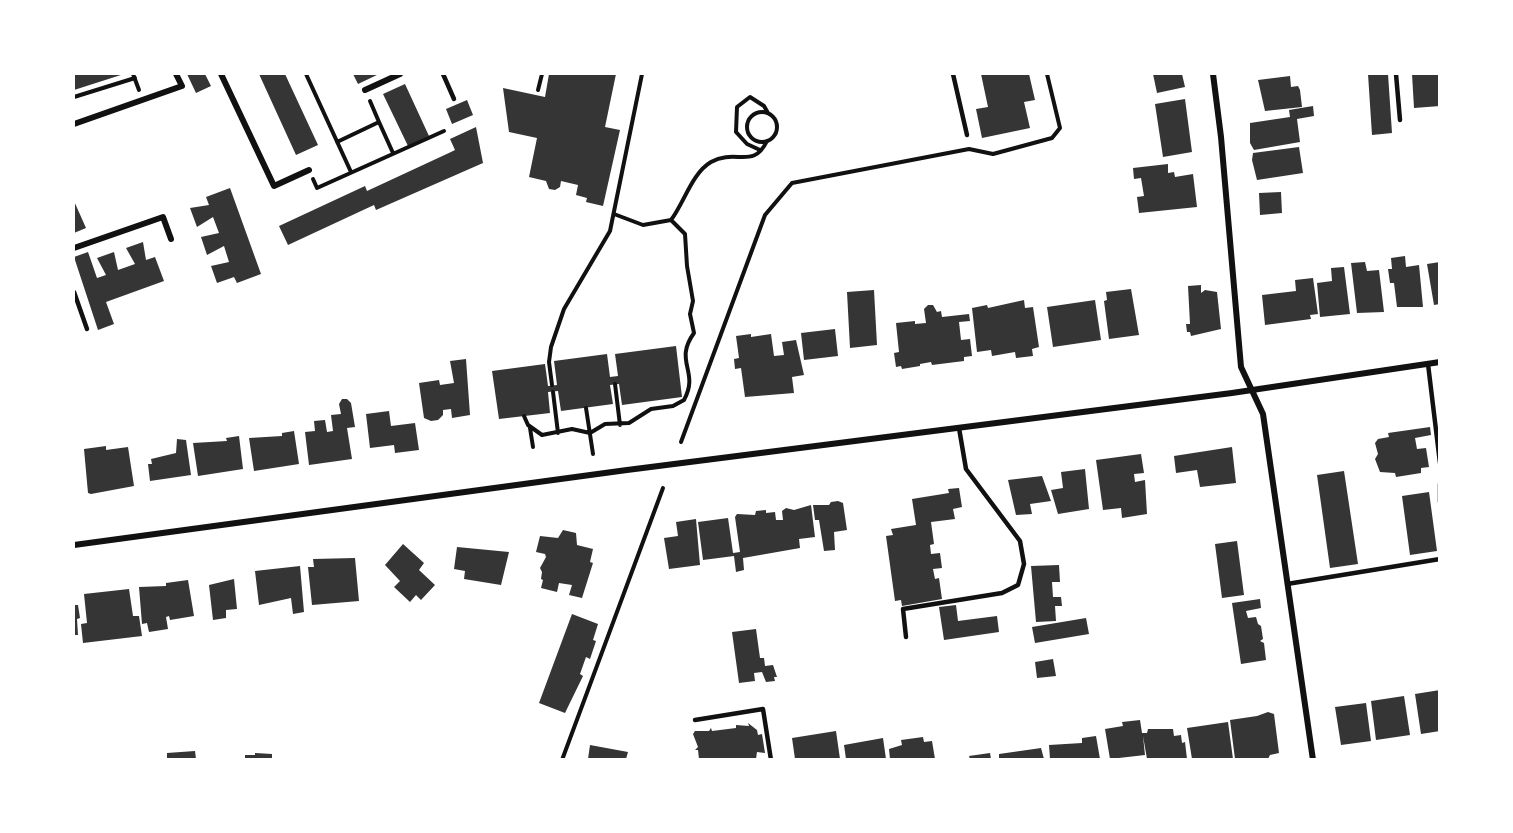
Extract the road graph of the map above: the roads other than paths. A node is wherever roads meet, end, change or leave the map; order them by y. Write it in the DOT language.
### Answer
graph roads {
  1 [pos="176,74"];
  2 [pos="221,74"];
  3 [pos="400,74"];
  4 [pos="443,74"];
  5 [pos="953,74"];
  6 [pos="1213,74"];
  7 [pos="1396,74"];
  8 [pos="365,90"];
  9 [pos="454,99"];
  10 [pos="1400,120"];
  11 [pos="74,124"];
  12 [pos="966,135"];
  13 [pos="309,170"];
  14 [pos="171,239"];
  15 [pos="74,248"];
  16 [pos="74,292"];
  17 [pos="87,329"];
  18 [pos="1440,362"];
  19 [pos="1428,364"];
  20 [pos="1251,390"];
  21 [pos="959,428"];
  22 [pos="1440,463"];
  23 [pos="1440,484"];
  24 [pos="1440,502"];
  25 [pos="74,545"];
  26 [pos="1440,560"];
  27 [pos="1287,584"];
  28 [pos="906,637"];
  29 [pos="695,720"];
  30 [pos="771,759"];
  31 [pos="1313,759"];
  1 -- 11 [label="street"];
  2 -- 13 [label="street"];
  3 -- 8 [label="street"];
  4 -- 9 [label="lane"];
  5 -- 12 [label="lane"];
  6 -- 20 [label="street"];
  7 -- 10 [label="lane"];
  14 -- 15 [label="street"];
  16 -- 17 [label="lane"];
  18 -- 19 [label="street"];
  19 -- 20 [label="street"];
  19 -- 22 [label="lane"];
  20 -- 21 [label="street"];
  20 -- 27 [label="street"];
  21 -- 25 [label="street"];
  21 -- 28 [label="lane"];
  23 -- 24 [label="lane"];
  26 -- 27 [label="lane"];
  27 -- 31 [label="street"];
  29 -- 30 [label="lane"];
}
